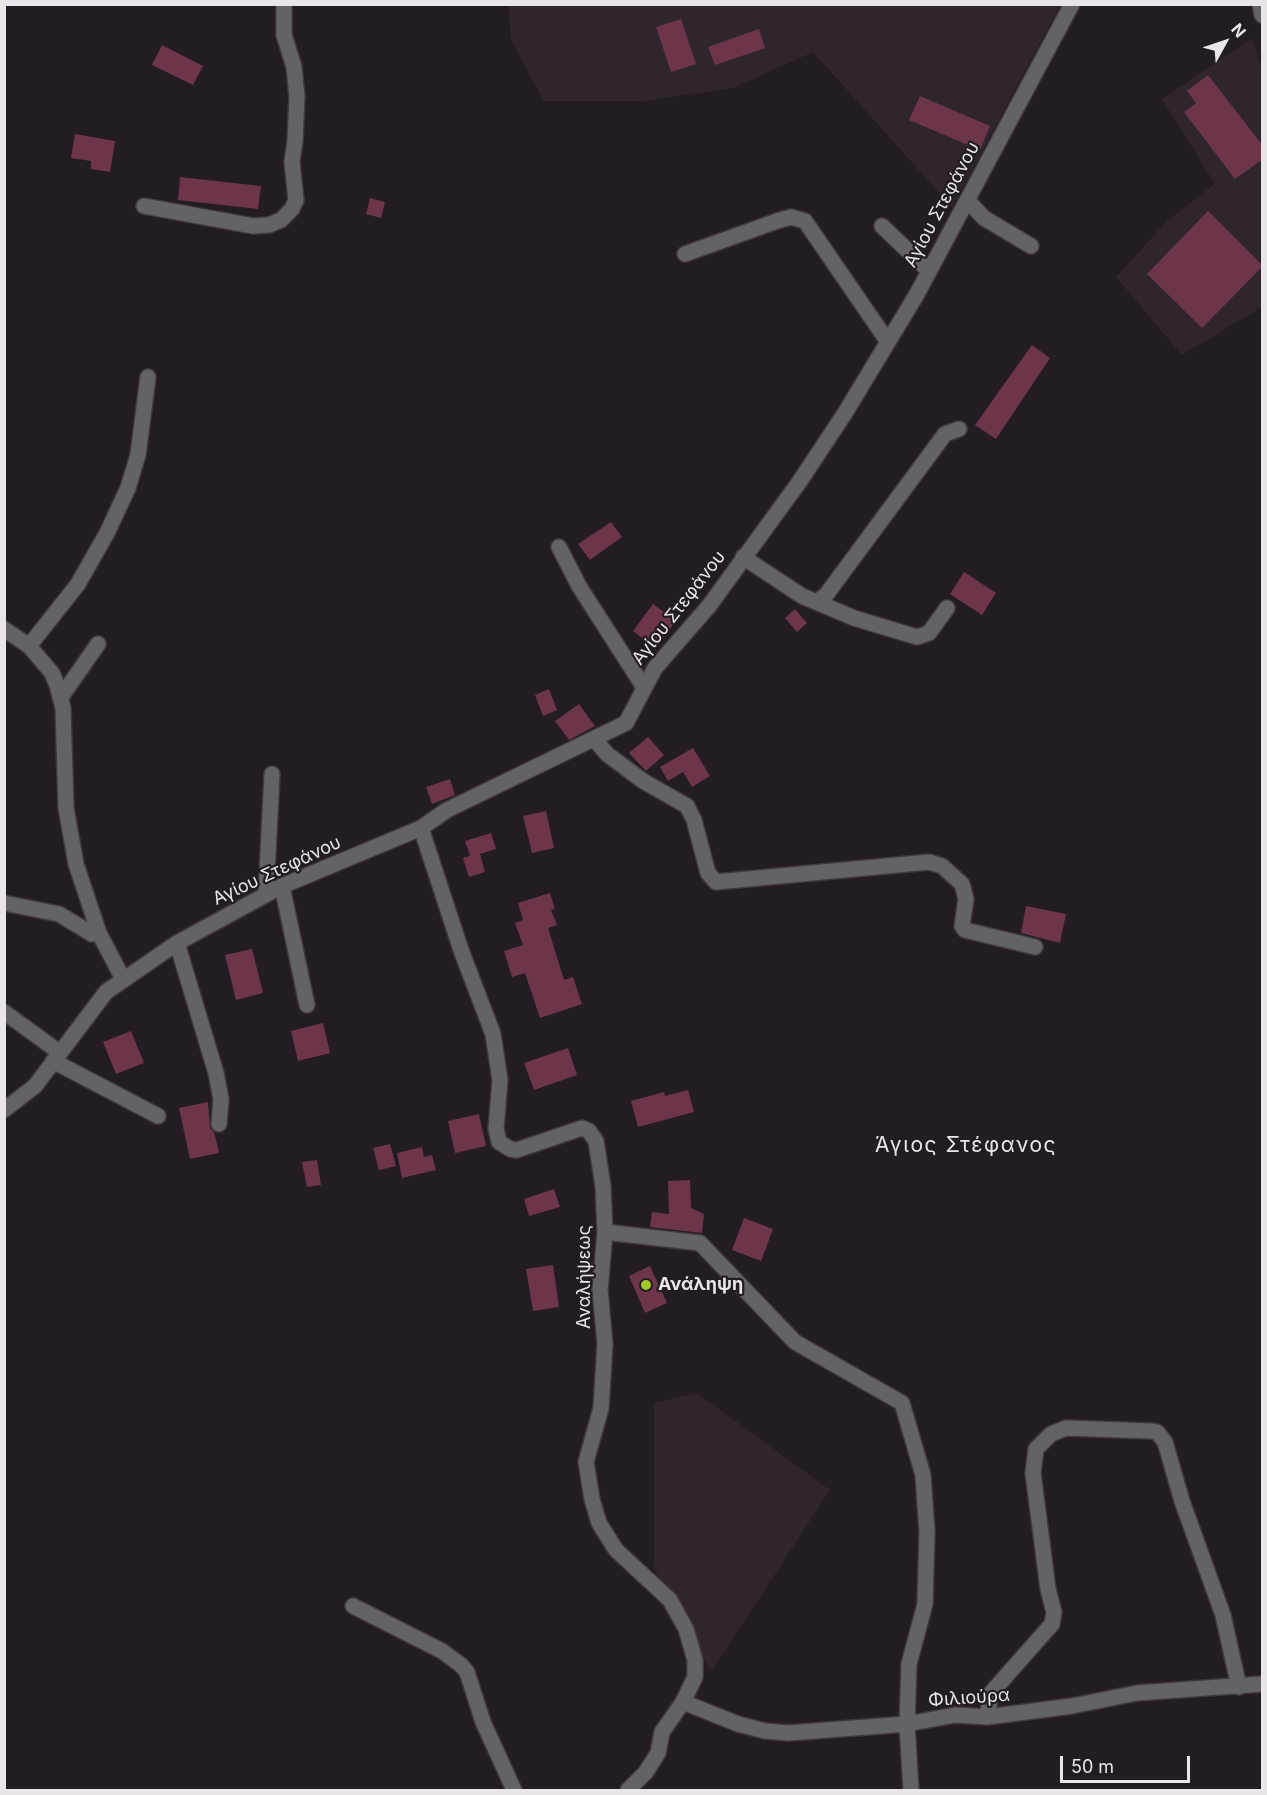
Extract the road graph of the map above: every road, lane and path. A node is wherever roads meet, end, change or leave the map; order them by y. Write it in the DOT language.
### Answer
graph roads {
  1 [pos="284,4"];
  2 [pos="1072,4"];
  3 [pos="1260,4"];
  4 [pos="1263,15"];
  5 [pos="968,201"];
  6 [pos="144,207"];
  7 [pos="882,226"];
  8 [pos="1031,246"];
  9 [pos="685,254"];
  10 [pos="929,271"];
  11 [pos="888,342"];
  12 [pos="148,377"];
  13 [pos="960,429"];
  14 [pos="559,547"];
  15 [pos="743,557"];
  16 [pos="818,601"];
  17 [pos="947,608"];
  18 [pos="4,629"];
  19 [pos="98,644"];
  20 [pos="29,646"];
  21 [pos="644,686"];
  22 [pos="61,698"];
  23 [pos="595,740"];
  24 [pos="272,774"];
  25 [pos="422,828"];
  26 [pos="282,886"];
  27 [pos="266,894"];
  28 [pos="4,903"];
  29 [pos="99,933"];
  30 [pos="177,943"];
  31 [pos="1035,947"];
  32 [pos="123,979"];
  33 [pos="307,1005"];
  34 [pos="4,1012"];
  35 [pos="56,1056"];
  36 [pos="4,1110"];
  37 [pos="158,1116"];
  38 [pos="219,1124"];
  39 [pos="605,1232"];
  40 [pos="353,1606"];
  41 [pos="1263,1684"];
  42 [pos="1239,1687"];
  43 [pos="683,1702"];
  44 [pos="987,1717"];
  45 [pos="907,1724"];
  46 [pos="514,1791"];
  47 [pos="628,1791"];
  48 [pos="911,1791"];
  1 -- 6 [label="street"];
  2 -- 5 [label="street, Αγίου Στεφάνου"];
  3 -- 4 [label="street"];
  5 -- 8 [label="street"];
  5 -- 10 [label="street, Αγίου Στεφάνου"];
  7 -- 10 [label="street"];
  9 -- 11 [label="street"];
  10 -- 11 [label="street, Αγίου Στεφάνου"];
  11 -- 15 [label="street, Αγίου Στεφάνου"];
  12 -- 20 [label="street"];
  13 -- 16 [label="street"];
  14 -- 21 [label="street"];
  15 -- 16 [label="street"];
  15 -- 21 [label="street, Αγίου Στεφάνου"];
  16 -- 17 [label="street"];
  18 -- 20 [label="street"];
  19 -- 22 [label="street"];
  20 -- 22 [label="street"];
  21 -- 23 [label="street, Αγίου Στεφάνου"];
  22 -- 29 [label="street"];
  23 -- 25 [label="street, Αγίου Στεφάνου"];
  23 -- 31 [label="street"];
  24 -- 27 [label="street"];
  25 -- 26 [label="street, Αγίου Στεφάνου"];
  25 -- 39 [label="street, Αναλήψεως"];
  26 -- 27 [label="street, Αγίου Στεφάνου"];
  26 -- 33 [label="street"];
  27 -- 30 [label="street, Αγίου Στεφάνου"];
  28 -- 29 [label="street"];
  29 -- 32 [label="street"];
  30 -- 32 [label="street, Αγίου Στεφάνου"];
  30 -- 38 [label="street"];
  32 -- 35 [label="street, Αγίου Στεφάνου"];
  34 -- 35 [label="street"];
  35 -- 36 [label="street, Αγίου Στεφάνου"];
  35 -- 37 [label="street"];
  39 -- 43 [label="street, Αναλήψεως"];
  39 -- 45 [label="street"];
  40 -- 46 [label="street"];
  41 -- 42 [label="street, Φιλιούρα"];
  42 -- 44 [label="street, Φιλιούρα"];
  42 -- 44 [label="street"];
  43 -- 45 [label="street, Φιλιούρα"];
  43 -- 47 [label="street, Αναλήψεως"];
  44 -- 45 [label="street, Φιλιούρα"];
  45 -- 48 [label="street"];
}
